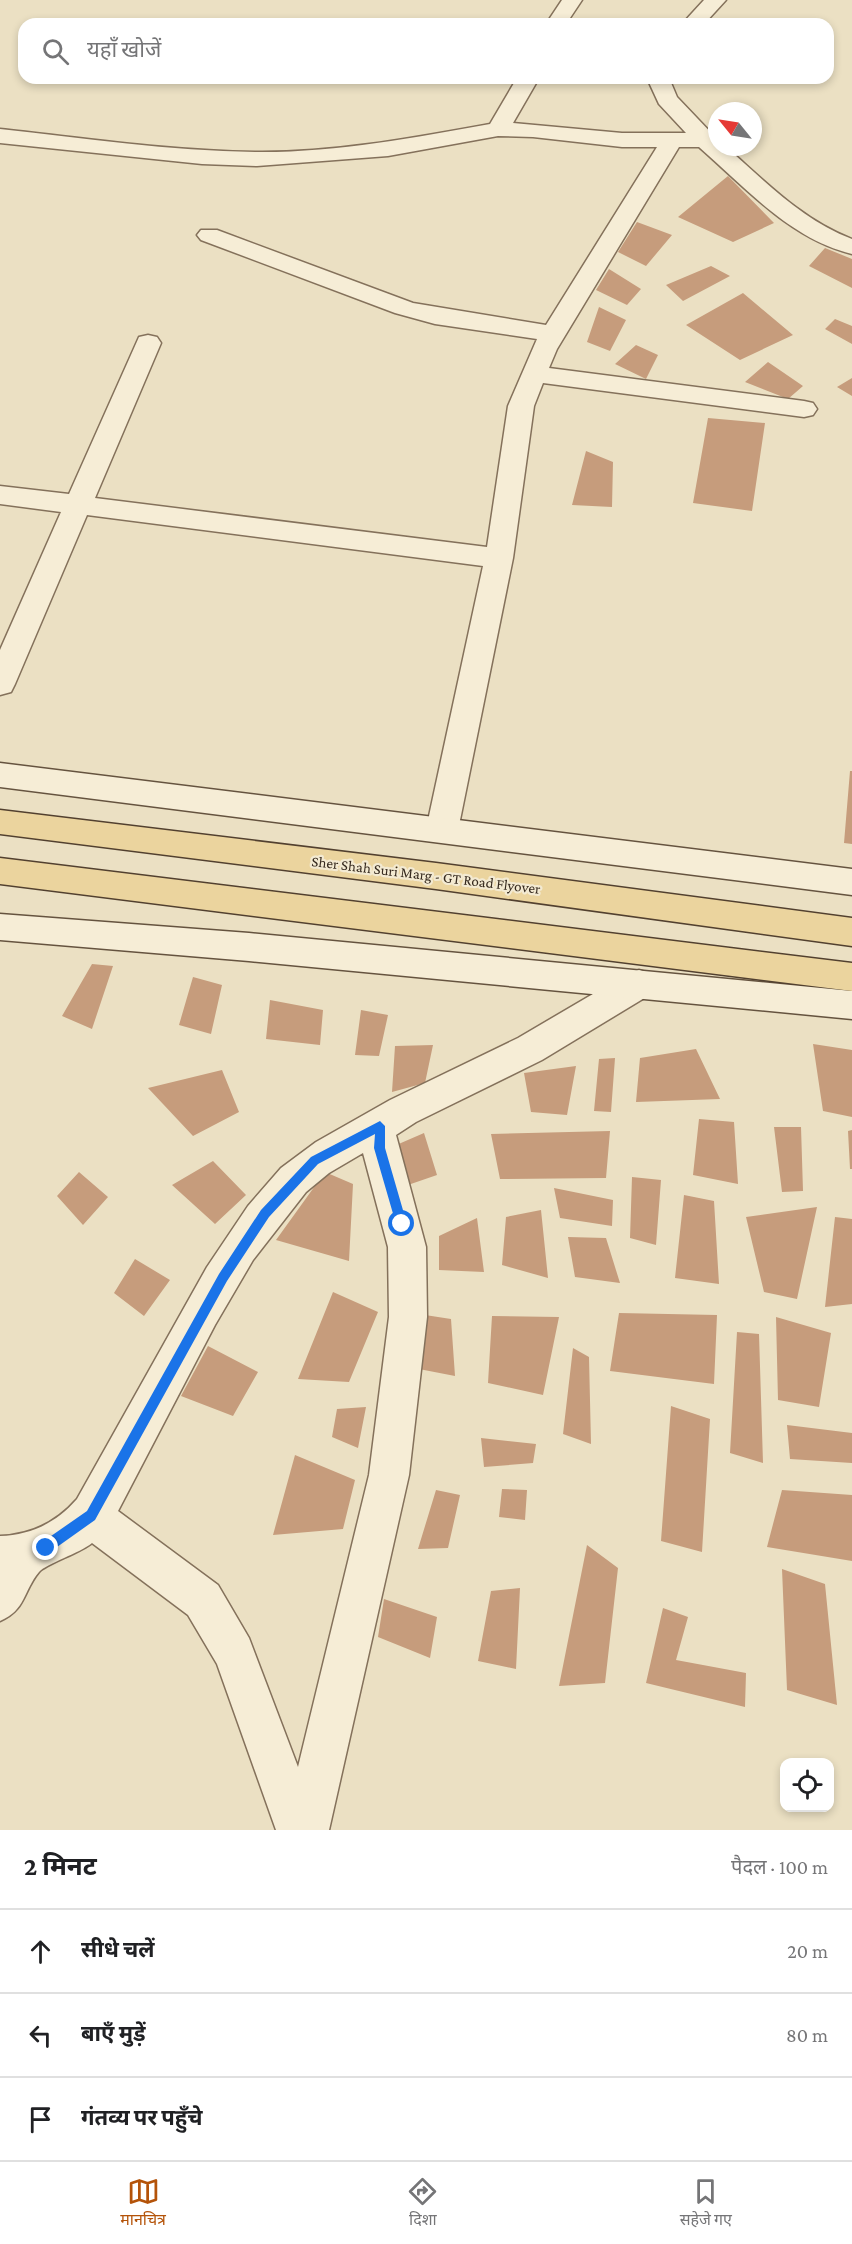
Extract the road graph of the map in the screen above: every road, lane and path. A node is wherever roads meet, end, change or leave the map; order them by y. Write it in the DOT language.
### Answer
graph roads {
  1 [pos="572,0"];
  2 [pos="716,0"];
  3 [pos="560,18"];
  4 [pos="698,18"];
  5 [pos="524,84"];
  6 [pos="661,84"];
  7 [pos="498,129"];
  8 [pos="0,136"];
  9 [pos="705,140"];
  10 [pos="671,142"];
  11 [pos="209,235"];
  12 [pos="852,247"];
  13 [pos="554,334"];
  14 [pos="147,343"];
  15 [pos="534,374"];
  16 [pos="804,409"];
  17 [pos="0,495"];
  18 [pos="77,505"];
  19 [pos="499,558"];
  20 [pos="0,684"];
  21 [pos="0,775"];
  22 [pos="0,822"];
  23 [pos="442,830"];
  24 [pos="0,871"];
  25 [pos="852,882"];
  26 [pos="0,927"];
  27 [pos="852,932"];
  28 [pos="852,977"];
  29 [pos="639,984"];
  30 [pos="852,1005"];
  31 [pos="380,1126"];
  32 [pos="91,1516"];
  33 [pos="12,1556"];
  34 [pos="0,1600"];
  35 [pos="299,1830"];
  36 [pos="306,1830"];
  1 -- 3 [label="street"];
  2 -- 4 [label="street"];
  5 -- 7 [label="street"];
  6 -- 9 [label="street"];
  7 -- 8 [label="street"];
  7 -- 10 [label="street"];
  9 -- 10 [label="street"];
  9 -- 12 [label="street"];
  10 -- 13 [label="street"];
  11 -- 13 [label="street"];
  13 -- 15 [label="street"];
  14 -- 18 [label="street"];
  15 -- 16 [label="street"];
  15 -- 19 [label="street"];
  17 -- 18 [label="street"];
  18 -- 19 [label="street"];
  18 -- 20 [label="street"];
  19 -- 23 [label="street"];
  21 -- 23 [label="street"];
  22 -- 27 [label="main road, Sher Shah Suri Marg - GT Road Flyover"];
  23 -- 25 [label="street"];
  24 -- 28 [label="main road"];
  26 -- 29 [label="street"];
  29 -- 30 [label="street"];
  29 -- 31 [label="street"];
  31 -- 32 [label="street"];
  31 -- 36 [label="street"];
  32 -- 33 [label="street"];
  32 -- 35 [label="street"];
  33 -- 34 [label="street"];
}
